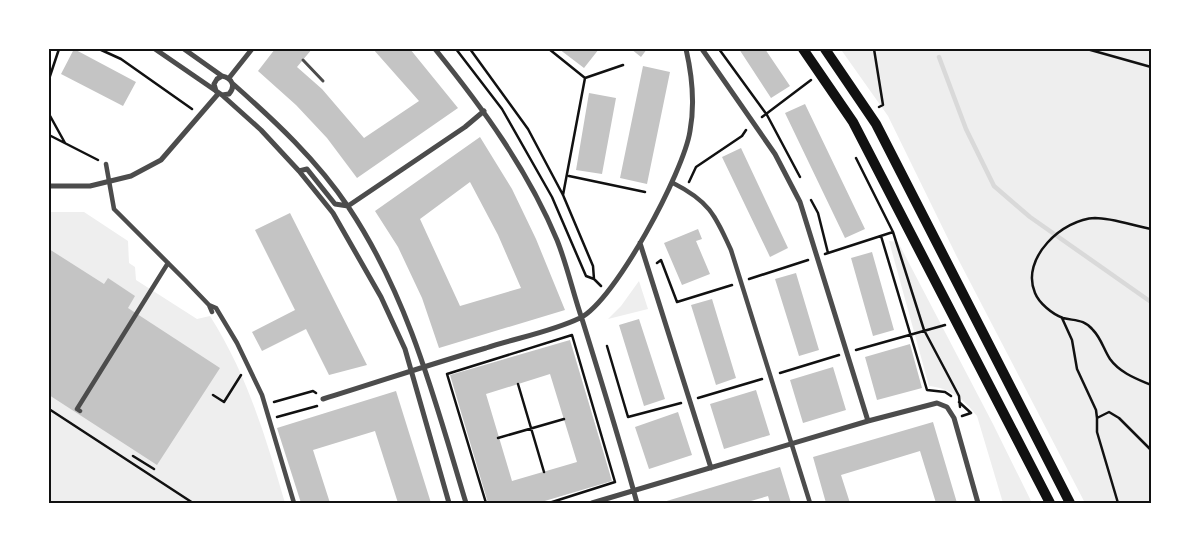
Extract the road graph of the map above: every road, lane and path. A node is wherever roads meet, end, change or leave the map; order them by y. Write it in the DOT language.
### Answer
graph roads {
  1 [pos="59,49"];
  2 [pos="99,49"];
  3 [pos="155,49"];
  4 [pos="184,49"];
  5 [pos="252,49"];
  6 [pos="436,49"];
  7 [pos="470,49"];
  8 [pos="549,49"];
  9 [pos="686,49"];
  10 [pos="702,49"];
  11 [pos="803,49"];
  12 [pos="826,49"];
  13 [pos="874,49"];
  14 [pos="1087,49"];
  15 [pos="303,60"];
  16 [pos="623,65"];
  17 [pos="1151,67"];
  18 [pos="222,76"];
  19 [pos="586,78"];
  20 [pos="49,79"];
  21 [pos="812,79"];
  22 [pos="230,80"];
  23 [pos="323,81"];
  24 [pos="219,94"];
  25 [pos="484,112"];
  26 [pos="870,113"];
  27 [pos="49,114"];
  28 [pos="200,115"];
  29 [pos="753,121"];
  30 [pos="49,135"];
  31 [pos="64,143"];
  32 [pos="106,164"];
  33 [pos="298,170"];
  34 [pos="568,176"];
  35 [pos="108,182"];
  36 [pos="674,183"];
  37 [pos="49,186"];
  38 [pos="686,189"];
  39 [pos="645,192"];
  40 [pos="563,195"];
  41 [pos="348,206"];
  42 [pos="1151,229"];
  43 [pos="897,230"];
  44 [pos="881,236"];
  45 [pos="640,243"];
  46 [pos="818,257"];
  47 [pos="168,263"];
  48 [pos="648,268"];
  49 [pos="741,282"];
  50 [pos="606,292"];
  51 [pos="209,305"];
  52 [pos="212,312"];
  53 [pos="581,318"];
  54 [pos="1062,318"];
  55 [pos="945,325"];
  56 [pos="910,334"];
  57 [pos="607,346"];
  58 [pos="847,353"];
  59 [pos="425,367"];
  60 [pos="410,373"];
  61 [pos="241,375"];
  62 [pos="772,376"];
  63 [pos="518,384"];
  64 [pos="1151,385"];
  65 [pos="313,390"];
  66 [pos="213,395"];
  67 [pos="323,399"];
  68 [pos="690,401"];
  69 [pos="274,402"];
  70 [pos="317,406"];
  71 [pos="49,409"];
  72 [pos="80,411"];
  73 [pos="278,417"];
  74 [pos="954,418"];
  75 [pos="1097,418"];
  76 [pos="564,419"];
  77 [pos="868,421"];
  78 [pos="532,428"];
  79 [pos="498,438"];
  80 [pos="793,443"];
  81 [pos="1151,450"];
  82 [pos="133,456"];
  83 [pos="711,468"];
  84 [pos="154,469"];
  85 [pos="544,472"];
  86 [pos="634,490"];
  87 [pos="193,503"];
  88 [pos="294,503"];
  89 [pos="449,503"];
  90 [pos="466,503"];
  91 [pos="486,503"];
  92 [pos="549,503"];
  93 [pos="592,503"];
  94 [pos="637,503"];
  95 [pos="810,503"];
  96 [pos="978,503"];
  97 [pos="1050,503"];
  98 [pos="1070,503"];
  99 [pos="1118,503"];
  1 -- 20 [label="path"];
  2 -- 28 [label="path"];
  3 -- 24 [label="street"];
  4 -- 18 [label="street"];
  5 -- 22 [label="street"];
  6 -- 25 [label="street"];
  7 -- 40 [label="path"];
  8 -- 19 [label="path"];
  9 -- 36 [label="street"];
  10 -- 29 [label="street"];
  11 -- 97 [label="main road"];
  12 -- 26 [label="main road"];
  13 -- 26 [label="path"];
  14 -- 17 [label="path"];
  15 -- 23 [label="lane"];
  16 -- 19 [label="path"];
  18 -- 22 [label="street"];
  18 -- 24 [label="street"];
  19 -- 34 [label="path"];
  21 -- 29 [label="path"];
  22 -- 24 [label="street"];
  22 -- 41 [label="street"];
  24 -- 28 [label="street"];
  24 -- 33 [label="street"];
  25 -- 41 [label="street"];
  25 -- 53 [label="street"];
  26 -- 98 [label="main road"];
  27 -- 31 [label="path"];
  28 -- 35 [label="street"];
  29 -- 38 [label="path"];
  29 -- 46 [label="street"];
  30 -- 31 [label="path"];
  31 -- 32 [label="path"];
  32 -- 35 [label="street"];
  33 -- 41 [label="street"];
  33 -- 60 [label="street"];
  34 -- 39 [label="path"];
  34 -- 40 [label="path"];
  35 -- 37 [label="street"];
  35 -- 47 [label="street"];
  36 -- 38 [label="street"];
  36 -- 45 [label="street"];
  38 -- 49 [label="street"];
  40 -- 50 [label="path"];
  41 -- 59 [label="street"];
  42 -- 54 [label="path"];
  43 -- 44 [label="path"];
  44 -- 46 [label="path"];
  44 -- 56 [label="path"];
  45 -- 48 [label="street"];
  45 -- 50 [label="street"];
  46 -- 49 [label="path"];
  46 -- 58 [label="street"];
  47 -- 51 [label="street"];
  47 -- 72 [label="street"];
  48 -- 49 [label="path"];
  48 -- 68 [label="street"];
  49 -- 62 [label="street"];
  50 -- 53 [label="street"];
  51 -- 52 [label="street"];
  51 -- 88 [label="street"];
  53 -- 59 [label="street"];
  53 -- 86 [label="street"];
  54 -- 64 [label="path"];
  54 -- 75 [label="path"];
  55 -- 56 [label="path"];
  56 -- 58 [label="path"];
  56 -- 74 [label="path"];
  57 -- 68 [label="path"];
  58 -- 62 [label="path"];
  58 -- 77 [label="street"];
  59 -- 60 [label="street"];
  59 -- 90 [label="street"];
  60 -- 67 [label="street"];
  60 -- 89 [label="street"];
  61 -- 66 [label="path"];
  62 -- 68 [label="path"];
  62 -- 80 [label="street"];
  63 -- 78 [label="path"];
  65 -- 69 [label="path"];
  68 -- 83 [label="street"];
  70 -- 73 [label="path"];
  71 -- 87 [label="path"];
  74 -- 77 [label="street"];
  74 -- 96 [label="street"];
  75 -- 81 [label="path"];
  75 -- 99 [label="path"];
  76 -- 78 [label="path"];
  77 -- 80 [label="street"];
  78 -- 79 [label="path"];
  78 -- 85 [label="path"];
  80 -- 83 [label="street"];
  80 -- 95 [label="street"];
  82 -- 84 [label="path"];
  83 -- 86 [label="street"];
  86 -- 93 [label="street"];
  86 -- 94 [label="street"];
  91 -- 92 [label="path"];
}
